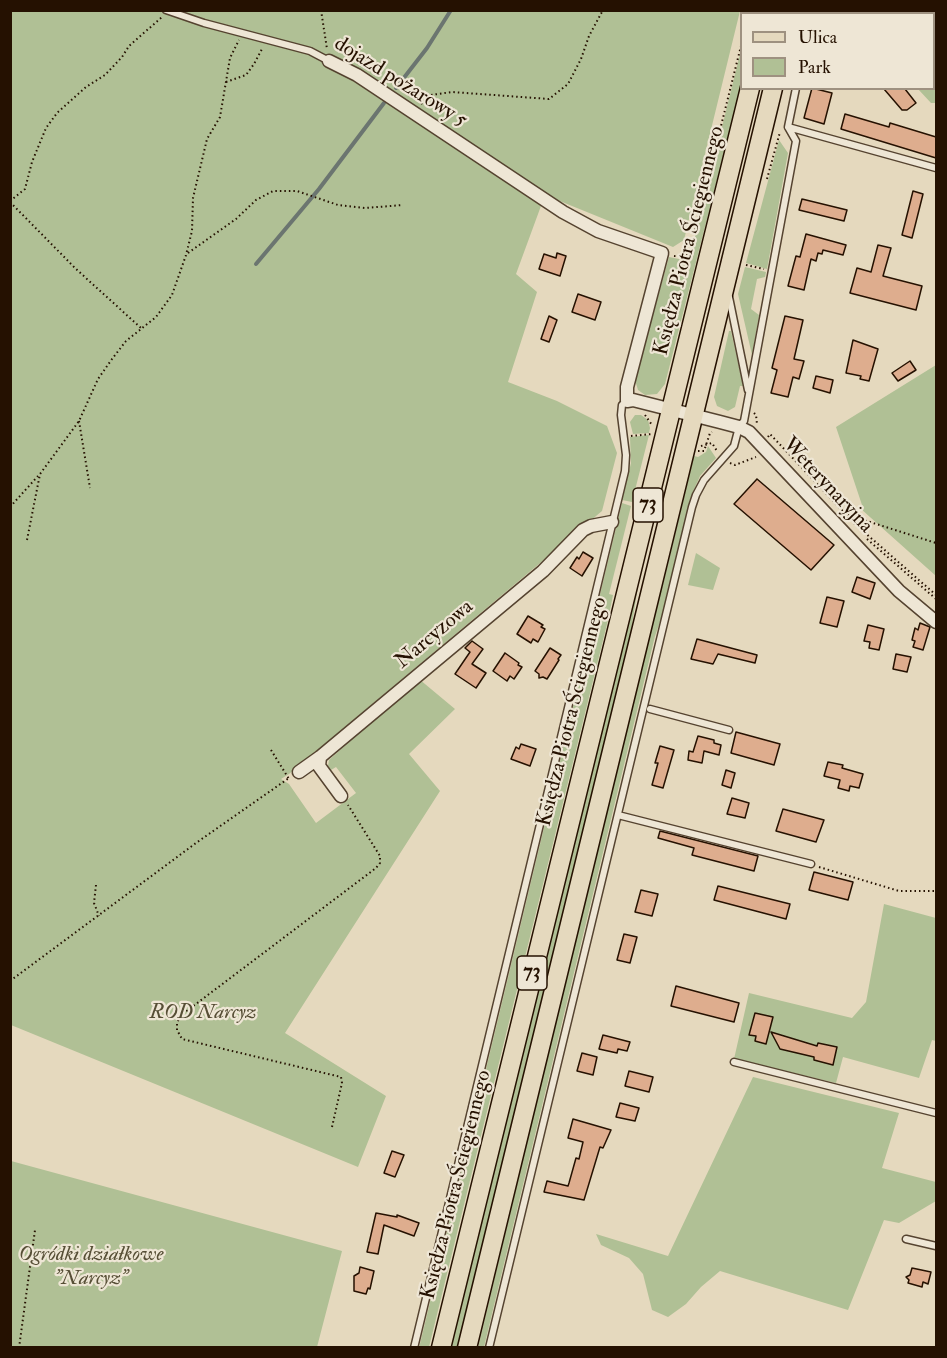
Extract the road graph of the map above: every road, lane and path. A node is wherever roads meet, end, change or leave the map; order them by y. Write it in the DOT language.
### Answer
graph roads {
  1 [pos="321,10"];
  2 [pos="603,10"];
  3 [pos="168,11"];
  4 [pos="243,33"];
  5 [pos="266,39"];
  6 [pos="740,46"];
  7 [pos="329,61"];
  8 [pos="226,82"];
  9 [pos="750,90"];
  10 [pos="773,90"];
  11 [pos="795,90"];
  12 [pos="412,112"];
  13 [pos="785,125"];
  14 [pos="936,168"];
  15 [pos="765,187"];
  16 [pos="10,201"];
  17 [pos="403,205"];
  18 [pos="662,253"];
  19 [pos="186,255"];
  20 [pos="767,270"];
  21 [pos="734,276"];
  22 [pos="141,328"];
  23 [pos="749,393"];
  24 [pos="627,401"];
  25 [pos="671,410"];
  26 [pos="641,413"];
  27 [pos="692,415"];
  28 [pos="79,421"];
  29 [pos="739,427"];
  30 [pos="716,431"];
  31 [pos="630,434"];
  32 [pos="651,434"];
  33 [pos="650,440"];
  34 [pos="766,440"];
  35 [pos="773,441"];
  36 [pos="706,444"];
  37 [pos="704,451"];
  38 [pos="762,453"];
  39 [pos="720,455"];
  40 [pos="730,463"];
  41 [pos="40,474"];
  42 [pos="90,488"];
  43 [pos="10,507"];
  44 [pos="846,514"];
  45 [pos="612,522"];
  46 [pos="27,540"];
  47 [pos="936,543"];
  48 [pos="936,595"];
  49 [pos="936,600"];
  50 [pos="936,622"];
  51 [pos="650,709"];
  52 [pos="729,730"];
  53 [pos="271,750"];
  54 [pos="320,757"];
  55 [pos="294,775"];
  56 [pos="343,799"];
  57 [pos="618,815"];
  58 [pos="811,864"];
  59 [pos="96,885"];
  60 [pos="936,891"];
  61 [pos="99,916"];
  62 [pos="10,981"];
  63 [pos="734,1062"];
  64 [pos="936,1113"];
  65 [pos="332,1126"];
  66 [pos="35,1230"];
  67 [pos="906,1239"];
  68 [pos="936,1246"];
  69 [pos="19,1347"];
  70 [pos="414,1347"];
  71 [pos="441,1347"];
  72 [pos="467,1347"];
  73 [pos="489,1347"];
  1 -- 7 [label="path"];
  2 -- 12 [label="path"];
  3 -- 4 [label="lane, dojazd pożarowy 5"];
  3 -- 16 [label="path"];
  4 -- 5 [label="lane, dojazd pożarowy 5"];
  4 -- 8 [label="path"];
  5 -- 7 [label="lane, dojazd pożarowy 5"];
  5 -- 8 [label="path"];
  6 -- 18 [label="path"];
  7 -- 12 [label="street, dojazd pożarowy 5"];
  8 -- 19 [label="path"];
  9 -- 25 [label="main road, Księdza Piotra Ściegiennego / 73"];
  10 -- 21 [label="main road, Księdza Piotra Ściegiennego / 73"];
  11 -- 13 [label="lane"];
  12 -- 18 [label="street, dojazd pożarowy 5"];
  13 -- 14 [label="lane"];
  13 -- 15 [label="path"];
  13 -- 23 [label="lane"];
  16 -- 22 [label="path"];
  17 -- 19 [label="path"];
  18 -- 24 [label="street"];
  19 -- 22 [label="path"];
  20 -- 21 [label="path"];
  21 -- 23 [label="lane"];
  21 -- 27 [label="main road, Księdza Piotra Ściegiennego / 73"];
  22 -- 28 [label="path"];
  23 -- 29 [label="lane"];
  24 -- 25 [label="street, Weterynaryjna"];
  24 -- 45 [label="lane"];
  25 -- 27 [label="street, Weterynaryjna"];
  25 -- 71 [label="main road, Księdza Piotra Ściegiennego / 73"];
  26 -- 32 [label="path"];
  27 -- 29 [label="street, Weterynaryjna"];
  27 -- 72 [label="main road, Księdza Piotra Ściegiennego / 73"];
  28 -- 41 [label="path"];
  28 -- 42 [label="path"];
  29 -- 50 [label="street, Weterynaryjna"];
  29 -- 57 [label="lane"];
  30 -- 36 [label="path"];
  31 -- 32 [label="path"];
  32 -- 33 [label="path"];
  34 -- 44 [label="path"];
  35 -- 49 [label="path"];
  36 -- 37 [label="path"];
  36 -- 39 [label="path"];
  38 -- 40 [label="path"];
  41 -- 43 [label="path"];
  41 -- 46 [label="path"];
  44 -- 47 [label="path"];
  44 -- 48 [label="path"];
  45 -- 54 [label="street, Narcyzowa"];
  45 -- 70 [label="lane"];
  51 -- 52 [label="lane"];
  53 -- 55 [label="path"];
  54 -- 55 [label="street, Narcyzowa"];
  54 -- 56 [label="street"];
  55 -- 61 [label="path"];
  56 -- 65 [label="path"];
  57 -- 58 [label="lane"];
  57 -- 73 [label="lane"];
  58 -- 60 [label="path"];
  59 -- 61 [label="path"];
  61 -- 62 [label="path"];
  63 -- 64 [label="lane"];
  66 -- 69 [label="path"];
  67 -- 68 [label="lane"];
}
